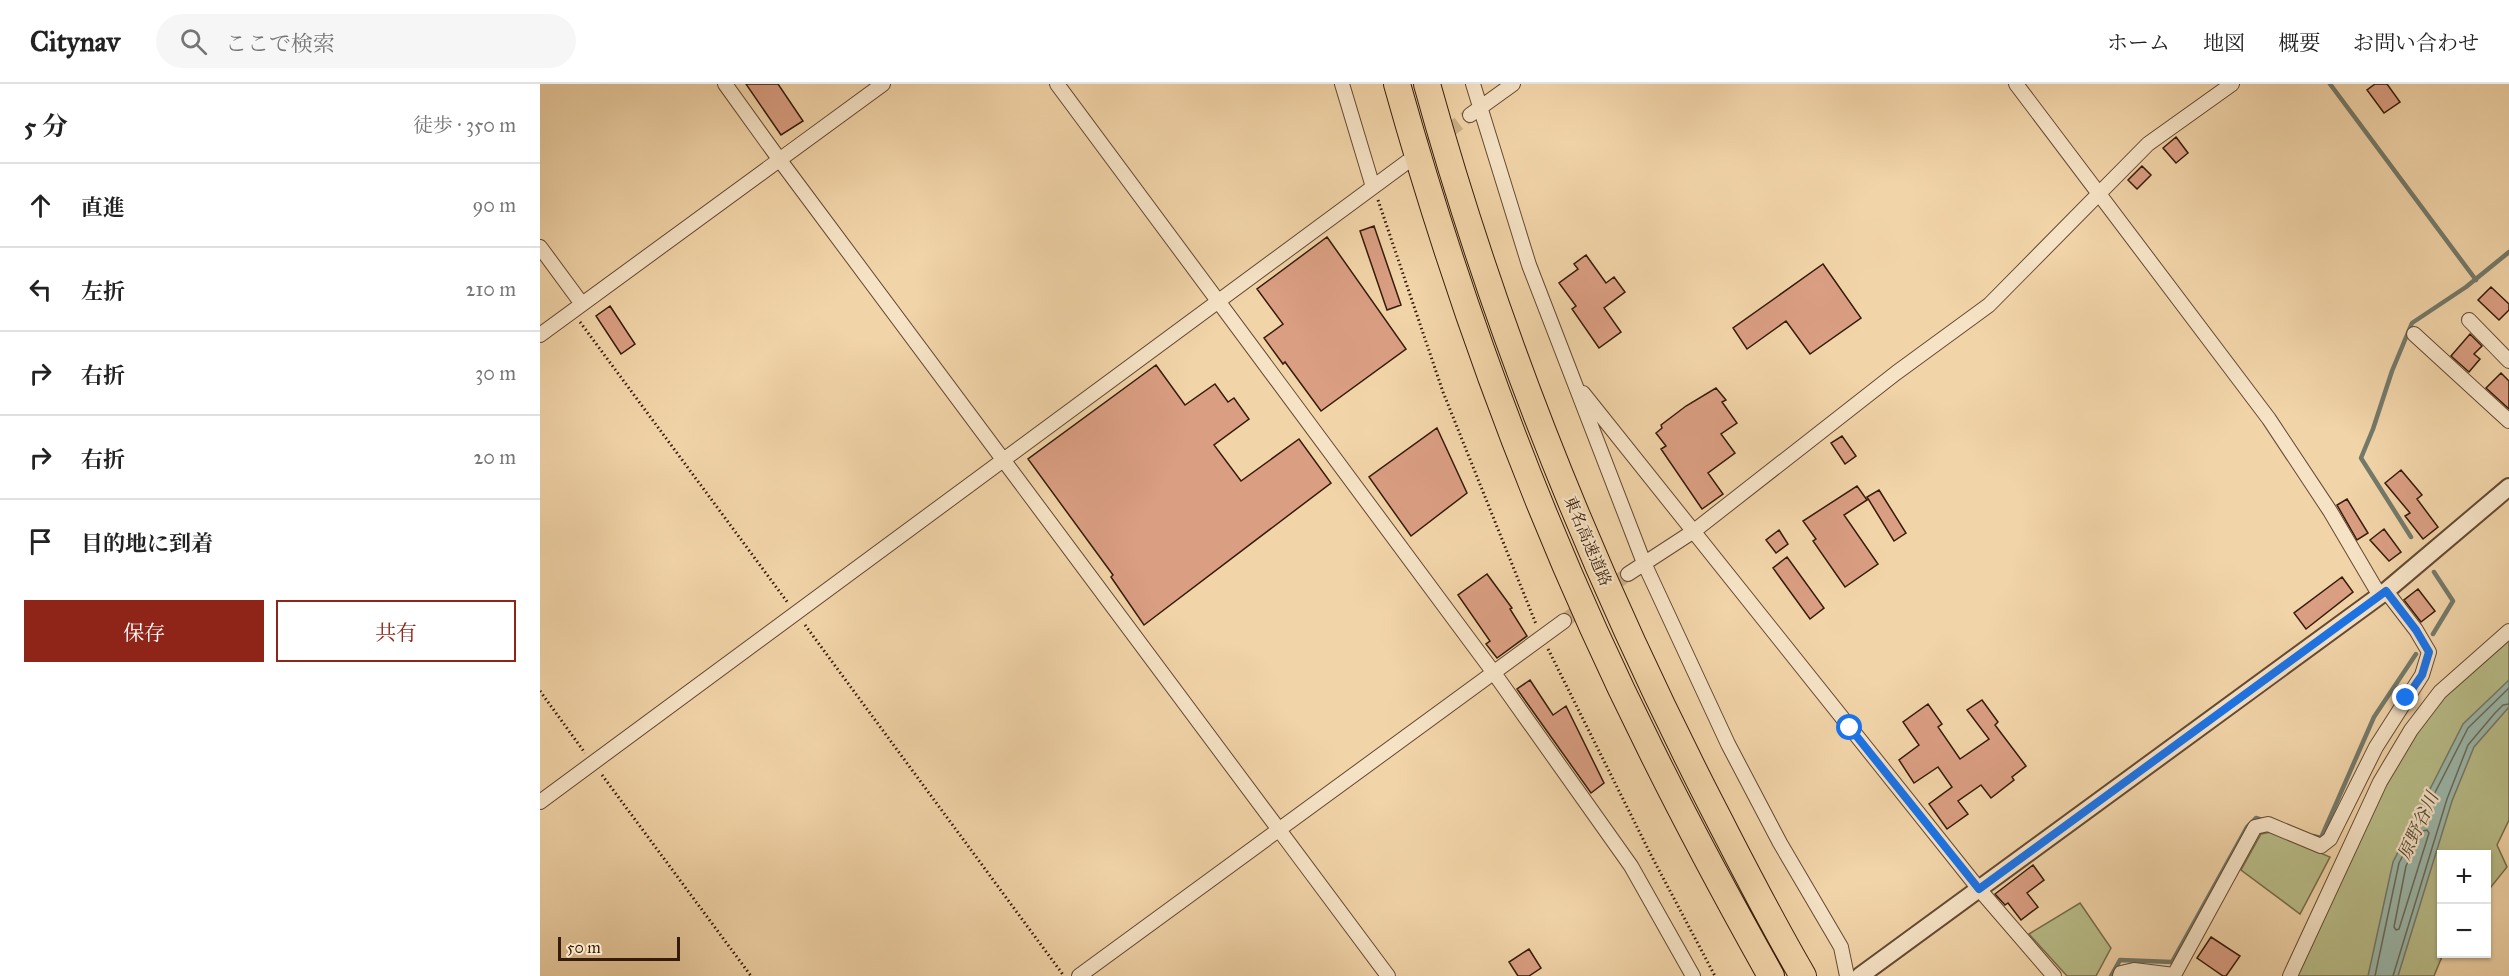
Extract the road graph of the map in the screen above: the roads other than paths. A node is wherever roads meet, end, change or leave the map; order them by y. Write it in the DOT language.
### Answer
graph roads {
  1 [pos="725,84"];
  2 [pos="883,84"];
  3 [pos="1057,84"];
  4 [pos="1342,84"];
  5 [pos="1397,84"];
  6 [pos="1427,84"];
  7 [pos="1473,84"];
  8 [pos="1513,84"];
  9 [pos="2016,84"];
  10 [pos="2232,84"];
  11 [pos="1475,112"];
  12 [pos="779,159"];
  13 [pos="1407,162"];
  14 [pos="1374,187"];
  15 [pos="2099,195"];
  16 [pos="540,247"];
  17 [pos="1218,301"];
  18 [pos="577,308"];
  19 [pos="2469,320"];
  20 [pos="540,334"];
  21 [pos="2414,334"];
  22 [pos="2509,361"];
  23 [pos="1574,382"];
  24 [pos="2509,421"];
  25 [pos="1003,460"];
  26 [pos="2509,487"];
  27 [pos="1694,531"];
  28 [pos="1644,563"];
  29 [pos="1628,574"];
  30 [pos="2383,594"];
  31 [pos="1564,621"];
  32 [pos="2509,631"];
  33 [pos="1494,673"];
  34 [pos="540,802"];
  35 [pos="1279,830"];
  36 [pos="1979,889"];
  37 [pos="1802,974"];
  38 [pos="1079,976"];
  39 [pos="1388,976"];
  40 [pos="1693,976"];
  41 [pos="1771,976"];
  42 [pos="1847,976"];
  43 [pos="1860,976"];
  44 [pos="2054,976"];
  45 [pos="2120,976"];
  46 [pos="2290,976"];
  1 -- 12 [label="street"];
  2 -- 12 [label="street"];
  3 -- 17 [label="street"];
  4 -- 14 [label="street"];
  5 -- 41 [label="highway, 東名高速道路"];
  6 -- 37 [label="highway, 東名高速道路"];
  7 -- 11 [label="street"];
  8 -- 11 [label="street"];
  9 -- 15 [label="street"];
  10 -- 15 [label="street"];
  11 -- 23 [label="street"];
  12 -- 18 [label="street"];
  12 -- 25 [label="street"];
  13 -- 14 [label="street"];
  14 -- 17 [label="street"];
  15 -- 27 [label="street"];
  15 -- 30 [label="street"];
  16 -- 18 [label="street"];
  17 -- 25 [label="street"];
  17 -- 33 [label="street"];
  18 -- 20 [label="street"];
  19 -- 22 [label="street"];
  21 -- 24 [label="street"];
  23 -- 27 [label="street"];
  23 -- 28 [label="street"];
  25 -- 34 [label="street"];
  25 -- 35 [label="street"];
  26 -- 30 [label="street"];
  27 -- 28 [label="street"];
  27 -- 36 [label="street"];
  28 -- 29 [label="street"];
  28 -- 42 [label="street"];
  30 -- 36 [label="street"];
  30 -- 45 [label="street"];
  31 -- 33 [label="street"];
  32 -- 46 [label="street"];
  33 -- 35 [label="street"];
  33 -- 40 [label="street"];
  35 -- 38 [label="street"];
  35 -- 39 [label="street"];
  36 -- 43 [label="street"];
  36 -- 44 [label="street"];
}
